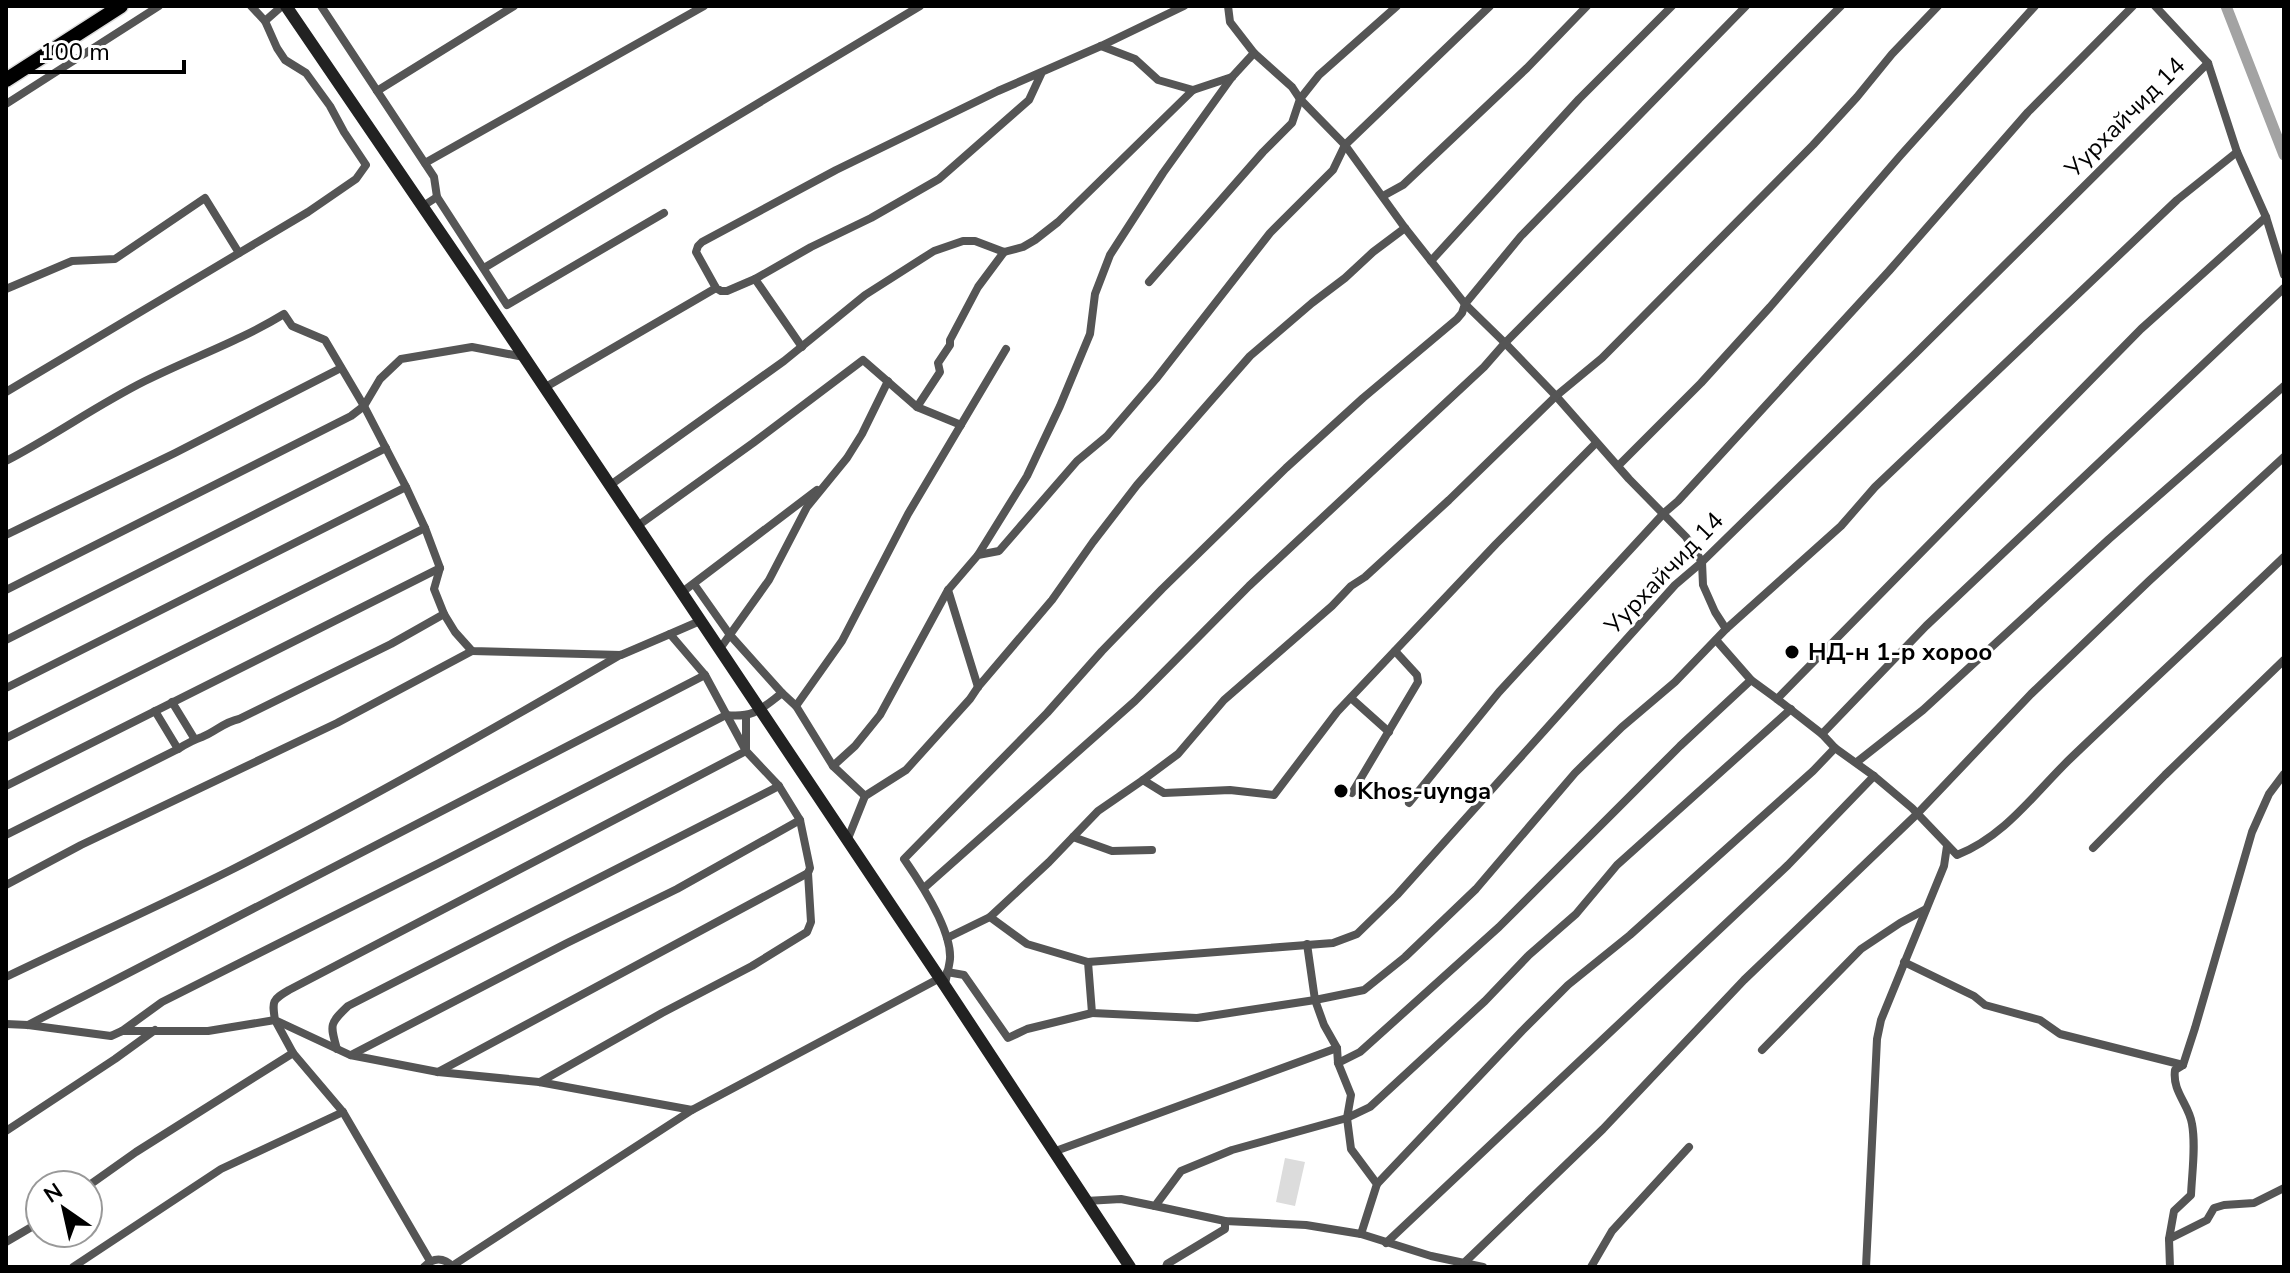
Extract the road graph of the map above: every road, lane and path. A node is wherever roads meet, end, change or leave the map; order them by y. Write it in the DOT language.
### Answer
graph roads {
  1 [pos="121,6"];
  2 [pos="159,6"];
  3 [pos="251,6"];
  4 [pos="284,6"];
  5 [pos="321,6"];
  6 [pos="514,6"];
  7 [pos="704,6"];
  8 [pos="920,6"];
  9 [pos="1184,6"];
  10 [pos="1228,6"];
  11 [pos="1397,6"];
  12 [pos="1490,6"];
  13 [pos="1587,6"];
  14 [pos="1672,6"];
  15 [pos="1746,6"];
  16 [pos="1841,6"];
  17 [pos="1938,6"];
  18 [pos="2035,6"];
  19 [pos="2133,6"];
  20 [pos="2155,6"];
  21 [pos="265,21"];
  22 [pos="80,32"];
  23 [pos="1101,46"];
  24 [pos="91,50"];
  25 [pos="1254,53"];
  26 [pos="2208,63"];
  27 [pos="1042,72"];
  28 [pos="1232,77"];
  29 [pos="6,83"];
  30 [pos="1193,90"];
  31 [pos="377,91"];
  32 [pos="1300,99"];
  33 [pos="10,102"];
  34 [pos="1345,145"];
  35 [pos="2237,152"];
  36 [pos="425,163"];
  37 [pos="1383,196"];
  38 [pos="437,197"];
  39 [pos="423,206"];
  40 [pos="664,213"];
  41 [pos="2266,217"];
  42 [pos="1405,228"];
  43 [pos="1004,252"];
  44 [pos="239,253"];
  45 [pos="1431,261"];
  46 [pos="484,268"];
  47 [pos="2284,275"];
  48 [pos="755,279"];
  49 [pos="1149,282"];
  50 [pos="716,288"];
  51 [pos="2284,288"];
  52 [pos="6,289"];
  53 [pos="1465,304"];
  54 [pos="1505,343"];
  55 [pos="802,347"];
  56 [pos="1006,349"];
  57 [pos="524,357"];
  58 [pos="341,368"];
  59 [pos="888,381"];
  60 [pos="2284,386"];
  61 [pos="544,388"];
  62 [pos="6,392"];
  63 [pos="1556,396"];
  64 [pos="364,406"];
  65 [pos="917,407"];
  66 [pos="961,425"];
  67 [pos="1596,443"];
  68 [pos="386,448"];
  69 [pos="2284,457"];
  70 [pos="6,461"];
  71 [pos="1618,466"];
  72 [pos="829,481"];
  73 [pos="609,486"];
  74 [pos="406,487"];
  75 [pos="1664,513"];
  76 [pos="636,527"];
  77 [pos="425,528"];
  78 [pos="6,535"];
  79 [pos="978,555"];
  80 [pos="2284,557"];
  81 [pos="1702,562"];
  82 [pos="440,568"];
  83 [pos="694,584"];
  84 [pos="6,590"];
  85 [pos="948,590"];
  86 [pos="681,593"];
  87 [pos="444,614"];
  88 [pos="700,621"];
  89 [pos="1726,629"];
  90 [pos="670,634"];
  91 [pos="730,635"];
  92 [pos="6,640"];
  93 [pos="1716,640"];
  94 [pos="719,650"];
  95 [pos="472,651"];
  96 [pos="1395,651"];
  97 [pos="621,655"];
  98 [pos="2284,660"];
  99 [pos="705,675"];
  100 [pos="1751,680"];
  101 [pos="978,687"];
  102 [pos="6,688"];
  103 [pos="782,693"];
  104 [pos="1351,698"];
  105 [pos="1777,699"];
  106 [pos="172,702"];
  107 [pos="796,706"];
  108 [pos="1791,709"];
  109 [pos="155,711"];
  110 [pos="760,711"];
  111 [pos="726,715"];
  112 [pos="746,716"];
  113 [pos="1389,732"];
  114 [pos="1822,734"];
  115 [pos="6,738"];
  116 [pos="194,738"];
  117 [pos="1835,748"];
  118 [pos="178,749"];
  119 [pos="746,751"];
  120 [pos="1857,762"];
  121 [pos="833,766"];
  122 [pos="2284,774"];
  123 [pos="1874,776"];
  124 [pos="1143,780"];
  125 [pos="6,786"];
  126 [pos="779,786"];
  127 [pos="1352,793"];
  128 [pos="865,796"];
  129 [pos="1409,803"];
  130 [pos="1917,814"];
  131 [pos="800,820"];
  132 [pos="6,835"];
  133 [pos="1073,837"];
  134 [pos="847,841"];
  135 [pos="1947,846"];
  136 [pos="2093,848"];
  137 [pos="1152,850"];
  138 [pos="808,873"];
  139 [pos="6,885"];
  140 [pos="924,888"];
  141 [pos="1926,909"];
  142 [pos="990,917"];
  143 [pos="947,938"];
  144 [pos="1307,944"];
  145 [pos="1088,962"];
  146 [pos="1904,962"];
  147 [pos="6,977"];
  148 [pos="944,979"];
  149 [pos="1315,1000"];
  150 [pos="1092,1013"];
  151 [pos="275,1020"];
  152 [pos="6,1024"];
  153 [pos="28,1025"];
  154 [pos="155,1029"];
  155 [pos="122,1031"];
  156 [pos="1337,1048"];
  157 [pos="337,1049"];
  158 [pos="1762,1050"];
  159 [pos="293,1053"];
  160 [pos="350,1055"];
  161 [pos="1338,1063"];
  162 [pos="2183,1065"];
  163 [pos="438,1072"];
  164 [pos="539,1082"];
  165 [pos="692,1110"];
  166 [pos="343,1112"];
  167 [pos="1347,1118"];
  168 [pos="6,1131"];
  169 [pos="1689,1147"];
  170 [pos="1053,1152"];
  171 [pos="104,1175"];
  172 [pos="1377,1184"];
  173 [pos="2284,1188"];
  174 [pos="1086,1201"];
  175 [pos="1155,1206"];
  176 [pos="1225,1221"];
  177 [pos="24,1231"];
  178 [pos="1361,1234"];
  179 [pos="2169,1239"];
  180 [pos="6,1242"];
  181 [pos="1386,1243"];
  182 [pos="1431,1256"];
  183 [pos="1464,1263"];
  184 [pos="427,1264"];
  185 [pos="453,1266"];
  186 [pos="73,1267"];
  187 [pos="1130,1267"];
  188 [pos="1166,1267"];
  189 [pos="1428,1267"];
  190 [pos="1483,1267"];
  191 [pos="1591,1267"];
  192 [pos="1866,1267"];
  193 [pos="2170,1267"];
  1 -- 22 [label="highway"];
  2 -- 24 [label="street"];
  3 -- 21 [label="street"];
  4 -- 21 [label="street"];
  4 -- 39 [label="main road"];
  5 -- 31 [label="street"];
  6 -- 31 [label="street"];
  7 -- 36 [label="street"];
  8 -- 46 [label="street"];
  9 -- 23 [label="street"];
  10 -- 25 [label="street"];
  11 -- 32 [label="street"];
  12 -- 34 [label="street"];
  13 -- 37 [label="street"];
  14 -- 45 [label="street"];
  15 -- 53 [label="street"];
  16 -- 54 [label="street"];
  17 -- 63 [label="street"];
  18 -- 71 [label="street"];
  19 -- 75 [label="street"];
  20 -- 26 [label="street"];
  21 -- 44 [label="street"];
  22 -- 24 [label="street"];
  22 -- 29 [label="highway"];
  23 -- 27 [label="street"];
  23 -- 30 [label="street"];
  24 -- 33 [label="street"];
  25 -- 28 [label="street"];
  25 -- 32 [label="street"];
  26 -- 35 [label="street"];
  26 -- 81 [label="street, Уурхайчид 14"];
  27 -- 48 [label="street"];
  27 -- 50 [label="street"];
  28 -- 30 [label="street"];
  28 -- 79 [label="street"];
  29 -- 33 [label="street"];
  30 -- 43 [label="street"];
  31 -- 36 [label="street"];
  32 -- 34 [label="street"];
  32 -- 49 [label="street"];
  34 -- 37 [label="street"];
  34 -- 79 [label="street"];
  35 -- 41 [label="street"];
  35 -- 89 [label="street"];
  36 -- 38 [label="street"];
  37 -- 42 [label="street"];
  38 -- 39 [label="street"];
  38 -- 46 [label="street"];
  39 -- 57 [label="main road"];
  40 -- 46 [label="street"];
  41 -- 47 [label="street"];
  41 -- 105 [label="street"];
  42 -- 45 [label="street"];
  42 -- 101 [label="street"];
  43 -- 55 [label="street"];
  43 -- 65 [label="street"];
  44 -- 52 [label="street"];
  44 -- 62 [label="street"];
  45 -- 53 [label="street"];
  48 -- 50 [label="street"];
  48 -- 55 [label="street"];
  50 -- 61 [label="street"];
  51 -- 114 [label="street"];
  53 -- 54 [label="street"];
  53 -- 140 [label="street"];
  54 -- 63 [label="street"];
  54 -- 140 [label="street"];
  55 -- 73 [label="street"];
  56 -- 66 [label="street"];
  57 -- 61 [label="main road"];
  57 -- 64 [label="street"];
  58 -- 64 [label="street"];
  58 -- 70 [label="street"];
  58 -- 78 [label="street"];
  59 -- 65 [label="street"];
  59 -- 72 [label="street"];
  59 -- 76 [label="street"];
  60 -- 120 [label="street"];
  61 -- 73 [label="main road"];
  63 -- 67 [label="street"];
  63 -- 124 [label="street"];
  64 -- 68 [label="street"];
  64 -- 84 [label="street"];
  65 -- 66 [label="street"];
  66 -- 107 [label="street"];
  67 -- 71 [label="street"];
  67 -- 96 [label="street"];
  68 -- 74 [label="street"];
  68 -- 92 [label="street"];
  69 -- 130 [label="street"];
  71 -- 75 [label="street"];
  72 -- 83 [label="street"];
  72 -- 91 [label="street"];
  73 -- 76 [label="main road"];
  74 -- 77 [label="street"];
  74 -- 102 [label="street"];
  75 -- 81 [label="street"];
  75 -- 129 [label="street"];
  76 -- 86 [label="main road"];
  77 -- 82 [label="street"];
  77 -- 115 [label="street"];
  79 -- 85 [label="street"];
  80 -- 135 [label="street"];
  81 -- 89 [label="street"];
  81 -- 144 [label="street, Уурхайчид 14"];
  82 -- 87 [label="street"];
  82 -- 106 [label="street"];
  83 -- 86 [label="street"];
  83 -- 91 [label="street"];
  85 -- 101 [label="street"];
  85 -- 121 [label="street"];
  86 -- 88 [label="main road"];
  87 -- 95 [label="street"];
  87 -- 116 [label="street"];
  88 -- 90 [label="street"];
  88 -- 94 [label="main road"];
  89 -- 93 [label="street"];
  90 -- 97 [label="street"];
  90 -- 99 [label="street"];
  91 -- 94 [label="street"];
  91 -- 103 [label="street"];
  93 -- 100 [label="street"];
  93 -- 149 [label="street"];
  94 -- 110 [label="main road"];
  95 -- 97 [label="street"];
  95 -- 139 [label="street"];
  96 -- 104 [label="street"];
  96 -- 113 [label="street"];
  97 -- 147 [label="street"];
  98 -- 136 [label="street"];
  99 -- 111 [label="street"];
  99 -- 153 [label="street"];
  100 -- 105 [label="street"];
  100 -- 161 [label="street"];
  101 -- 128 [label="street"];
  103 -- 107 [label="street"];
  103 -- 110 [label="street"];
  104 -- 113 [label="street"];
  104 -- 124 [label="street"];
  105 -- 108 [label="street"];
  106 -- 109 [label="street"];
  106 -- 116 [label="street"];
  107 -- 121 [label="street"];
  108 -- 114 [label="street"];
  108 -- 167 [label="street"];
  109 -- 118 [label="street"];
  109 -- 125 [label="street"];
  110 -- 112 [label="street"];
  110 -- 134 [label="main road"];
  111 -- 112 [label="street"];
  111 -- 119 [label="street"];
  111 -- 155 [label="street"];
  112 -- 119 [label="street"];
  113 -- 127 [label="street"];
  114 -- 117 [label="street"];
  116 -- 118 [label="street"];
  117 -- 120 [label="street"];
  117 -- 172 [label="street"];
  118 -- 132 [label="street"];
  119 -- 126 [label="street"];
  119 -- 151 [label="street"];
  120 -- 123 [label="street"];
  121 -- 128 [label="street"];
  122 -- 162 [label="street"];
  123 -- 130 [label="street"];
  123 -- 181 [label="street"];
  124 -- 133 [label="street"];
  126 -- 131 [label="street"];
  126 -- 157 [label="street"];
  128 -- 134 [label="street"];
  130 -- 135 [label="street"];
  130 -- 183 [label="street"];
  131 -- 138 [label="street"];
  131 -- 160 [label="street"];
  133 -- 137 [label="street"];
  133 -- 142 [label="street"];
  134 -- 148 [label="main road"];
  135 -- 141 [label="street"];
  138 -- 163 [label="street"];
  138 -- 164 [label="street"];
  140 -- 143 [label="street"];
  141 -- 146 [label="street"];
  141 -- 158 [label="street"];
  142 -- 143 [label="street"];
  142 -- 145 [label="street"];
  143 -- 148 [label="street"];
  144 -- 145 [label="street, Уурхайчид 14"];
  144 -- 149 [label="street"];
  145 -- 150 [label="street"];
  146 -- 162 [label="street"];
  146 -- 192 [label="street"];
  148 -- 150 [label="street"];
  148 -- 165 [label="street"];
  148 -- 170 [label="main road"];
  149 -- 150 [label="street"];
  149 -- 156 [label="street"];
  151 -- 154 [label="street"];
  151 -- 157 [label="street"];
  151 -- 159 [label="street"];
  152 -- 153 [label="street"];
  153 -- 155 [label="street"];
  154 -- 155 [label="street"];
  154 -- 168 [label="street"];
  156 -- 161 [label="street"];
  156 -- 170 [label="street"];
  157 -- 160 [label="street"];
  159 -- 166 [label="street"];
  159 -- 171 [label="street"];
  160 -- 163 [label="street"];
  161 -- 167 [label="street"];
  162 -- 179 [label="street"];
  163 -- 164 [label="street"];
  164 -- 165 [label="street"];
  165 -- 185 [label="street"];
  166 -- 184 [label="street"];
  166 -- 186 [label="street"];
  167 -- 172 [label="street"];
  167 -- 175 [label="street"];
  169 -- 191 [label="street"];
  170 -- 174 [label="main road"];
  172 -- 178 [label="street"];
  173 -- 179 [label="street"];
  174 -- 175 [label="street"];
  174 -- 187 [label="main road"];
  175 -- 176 [label="street"];
  176 -- 178 [label="street"];
  176 -- 188 [label="street"];
  177 -- 180 [label="street"];
  178 -- 181 [label="street"];
  179 -- 193 [label="street"];
  181 -- 182 [label="street"];
  182 -- 183 [label="street"];
  182 -- 189 [label="street"];
  183 -- 190 [label="street"];
  184 -- 185 [label="street"];
}
